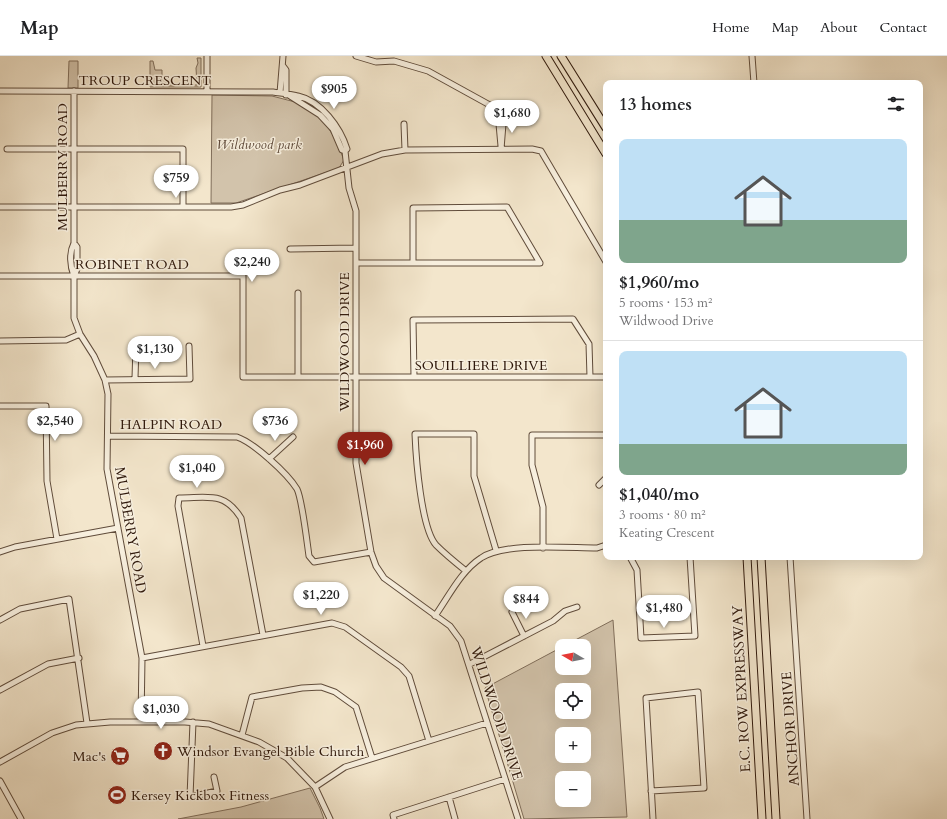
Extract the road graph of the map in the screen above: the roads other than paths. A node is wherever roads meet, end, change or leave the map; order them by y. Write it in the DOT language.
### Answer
graph roads {
  1 [pos="207,56"];
  2 [pos="283,56"];
  3 [pos="356,56"];
  4 [pos="546,56"];
  5 [pos="752,56"];
  6 [pos="564,58"];
  7 [pos="754,80"];
  8 [pos="0,91"];
  9 [pos="74,92"];
  10 [pos="207,92"];
  11 [pos="285,94"];
  12 [pos="603,123"];
  13 [pos="404,124"];
  14 [pos="7,149"];
  15 [pos="74,149"];
  16 [pos="501,149"];
  17 [pos="603,149"];
  18 [pos="404,150"];
  19 [pos="348,167"];
  20 [pos="0,207"];
  21 [pos="74,207"];
  22 [pos="183,207"];
  23 [pos="356,248"];
  24 [pos="290,249"];
  25 [pos="603,257"];
  26 [pos="356,263"];
  27 [pos="413,263"];
  28 [pos="0,276"];
  29 [pos="74,276"];
  30 [pos="298,294"];
  31 [pos="80,334"];
  32 [pos="0,341"];
  33 [pos="136,346"];
  34 [pos="189,346"];
  35 [pos="355,376"];
  36 [pos="414,376"];
  37 [pos="298,377"];
  38 [pos="590,377"];
  39 [pos="603,377"];
  40 [pos="136,378"];
  41 [pos="105,380"];
  42 [pos="0,406"];
  43 [pos="603,435"];
  44 [pos="108,436"];
  45 [pos="293,437"];
  46 [pos="269,459"];
  47 [pos="603,481"];
  48 [pos="599,485"];
  49 [pos="118,528"];
  50 [pos="57,539"];
  51 [pos="603,546"];
  52 [pos="543,548"];
  53 [pos="496,550"];
  54 [pos="0,552"];
  55 [pos="371,552"];
  56 [pos="632,560"];
  57 [pos="690,560"];
  58 [pos="747,560"];
  59 [pos="761,560"];
  60 [pos="790,560"];
  61 [pos="466,571"];
  62 [pos="577,607"];
  63 [pos="512,612"];
  64 [pos="435,616"];
  65 [pos="0,620"];
  66 [pos="263,635"];
  67 [pos="524,636"];
  68 [pos="203,646"];
  69 [pos="79,658"];
  70 [pos="142,658"];
  71 [pos="470,664"];
  72 [pos="0,690"];
  73 [pos="141,722"];
  74 [pos="193,722"];
  75 [pos="488,723"];
  76 [pos="87,724"];
  77 [pos="242,734"];
  78 [pos="429,741"];
  79 [pos="372,758"];
  80 [pos="0,762"];
  81 [pos="214,777"];
  82 [pos="505,779"];
  83 [pos="0,781"];
  84 [pos="315,787"];
  85 [pos="651,792"];
  86 [pos="448,797"];
  87 [pos="21,819"];
  88 [pos="330,819"];
  89 [pos="394,819"];
  90 [pos="455,819"];
  91 [pos="518,819"];
  92 [pos="653,819"];
  93 [pos="762,819"];
  94 [pos="776,819"];
  95 [pos="807,819"];
  1 -- 10 [label="street"];
  2 -- 11 [label="street"];
  3 -- 16 [label="street"];
  4 -- 17 [label="highway"];
  5 -- 7 [label="street"];
  6 -- 12 [label="highway"];
  8 -- 9 [label="street, TROUP CRESCENT"];
  9 -- 10 [label="street, TROUP CRESCENT"];
  9 -- 15 [label="street, MULBERRY ROAD"];
  10 -- 11 [label="street, TROUP CRESCENT"];
  11 -- 19 [label="street, WILDWOOD DRIVE"];
  13 -- 18 [label="street"];
  14 -- 15 [label="street"];
  15 -- 21 [label="street, MULBERRY ROAD"];
  15 -- 22 [label="street"];
  16 -- 18 [label="street"];
  16 -- 25 [label="street"];
  18 -- 19 [label="street"];
  19 -- 22 [label="street"];
  19 -- 23 [label="street, WILDWOOD DRIVE"];
  20 -- 21 [label="street"];
  21 -- 22 [label="street"];
  21 -- 29 [label="street, MULBERRY ROAD"];
  23 -- 24 [label="street"];
  23 -- 26 [label="street, WILDWOOD DRIVE"];
  26 -- 27 [label="street"];
  26 -- 35 [label="street, WILDWOOD DRIVE"];
  27 -- 27 [label="street"];
  28 -- 29 [label="street, ROBINET ROAD"];
  29 -- 31 [label="street, MULBERRY ROAD"];
  29 -- 37 [label="street, ROBINET ROAD"];
  30 -- 37 [label="street"];
  31 -- 32 [label="street"];
  31 -- 41 [label="street, MULBERRY ROAD"];
  33 -- 40 [label="street"];
  34 -- 40 [label="street"];
  35 -- 36 [label="street, SOUILLIERE DRIVE"];
  35 -- 37 [label="street, ROBINET ROAD"];
  35 -- 55 [label="street, WILDWOOD DRIVE"];
  36 -- 38 [label="street, SOUILLIERE DRIVE"];
  36 -- 38 [label="street"];
  38 -- 39 [label="street, SOUILLIERE DRIVE"];
  40 -- 41 [label="street"];
  41 -- 44 [label="street, MULBERRY ROAD"];
  42 -- 50 [label="street"];
  43 -- 52 [label="street"];
  44 -- 46 [label="street, HALPIN ROAD"];
  44 -- 49 [label="street, MULBERRY ROAD"];
  45 -- 46 [label="street"];
  46 -- 55 [label="street, HALPIN ROAD"];
  47 -- 48 [label="street"];
  49 -- 50 [label="street"];
  49 -- 70 [label="street, MULBERRY ROAD"];
  50 -- 54 [label="street"];
  51 -- 52 [label="street"];
  52 -- 53 [label="street"];
  53 -- 61 [label="street"];
  53 -- 61 [label="street"];
  55 -- 64 [label="street, WILDWOOD DRIVE"];
  56 -- 57 [label="street"];
  58 -- 93 [label="highway, E.C. ROW EXPRESSWAY"];
  59 -- 94 [label="highway, E.C. ROW EXPRESSWAY"];
  60 -- 95 [label="street, ANCHOR DRIVE"];
  61 -- 64 [label="street"];
  62 -- 67 [label="street"];
  63 -- 67 [label="street"];
  64 -- 71 [label="street, WILDWOOD DRIVE"];
  65 -- 69 [label="street"];
  66 -- 68 [label="street"];
  66 -- 68 [label="street"];
  66 -- 78 [label="street"];
  67 -- 71 [label="street"];
  68 -- 70 [label="street"];
  69 -- 72 [label="street"];
  69 -- 76 [label="street"];
  70 -- 73 [label="street, MULBERRY ROAD"];
  71 -- 75 [label="street, WILDWOOD DRIVE"];
  73 -- 74 [label="street"];
  73 -- 76 [label="street"];
  74 -- 77 [label="street"];
  74 -- 81 [label="street"];
  75 -- 78 [label="street"];
  75 -- 82 [label="street, WILDWOOD DRIVE"];
  76 -- 80 [label="street"];
  77 -- 79 [label="street"];
  77 -- 84 [label="street"];
  78 -- 79 [label="street"];
  79 -- 84 [label="street"];
  82 -- 86 [label="street"];
  82 -- 91 [label="street, WILDWOOD DRIVE"];
  83 -- 87 [label="street"];
  84 -- 88 [label="street"];
  85 -- 85 [label="street"];
  85 -- 92 [label="street"];
  86 -- 89 [label="street"];
  86 -- 90 [label="street"];
}
